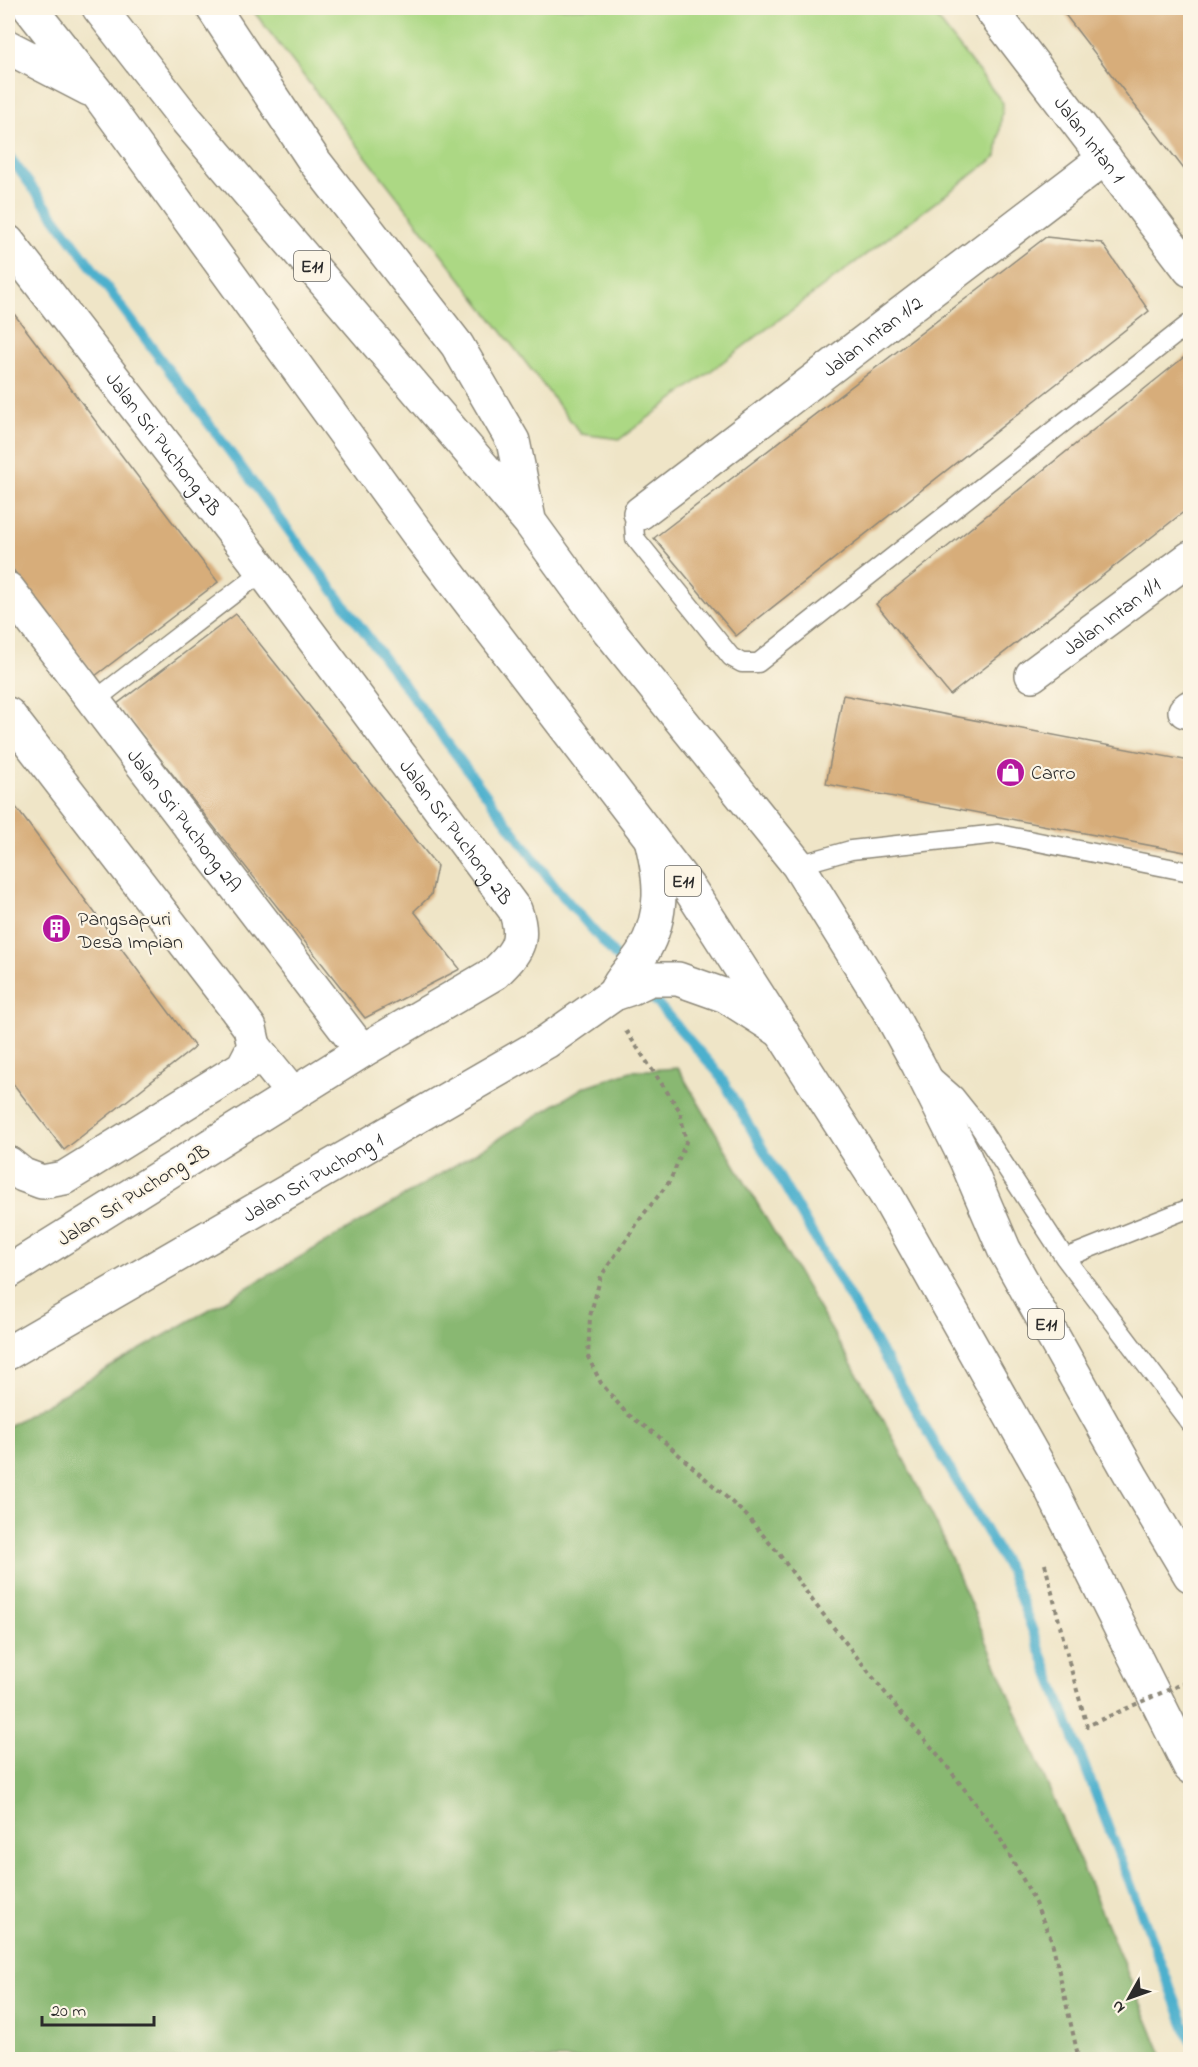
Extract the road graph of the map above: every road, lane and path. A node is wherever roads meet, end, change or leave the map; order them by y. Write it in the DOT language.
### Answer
graph roads {
  1 [pos="30,8"];
  2 [pos="99,8"];
  3 [pos="213,8"];
  4 [pos="990,8"];
  5 [pos="8,47"];
  6 [pos="98,94"];
  7 [pos="1105,158"];
  8 [pos="8,242"];
  9 [pos="1191,270"];
  10 [pos="1191,323"];
  11 [pos="640,513"];
  12 [pos="529,521"];
  13 [pos="1191,558"];
  14 [pos="262,571"];
  15 [pos="8,588"];
  16 [pos="1032,675"];
  17 [pos="94,701"];
  18 [pos="8,714"];
  19 [pos="651,839"];
  20 [pos="798,865"];
  21 [pos="1191,872"];
  22 [pos="617,991"];
  23 [pos="782,1032"];
  24 [pos="254,1046"];
  25 [pos="362,1051"];
  26 [pos="918,1064"];
  27 [pos="293,1094"];
  28 [pos="8,1163"];
  29 [pos="1191,1208"];
  30 [pos="1065,1258"];
  31 [pos="8,1272"];
  32 [pos="11,1344"];
  33 [pos="1191,1423"];
  34 [pos="1191,1575"];
  35 [pos="1069,1662"];
  36 [pos="1191,1680"];
  37 [pos="1191,1767"];
  38 [pos="1078,2060"];
  1 -- 6 [label="main road, E11"];
  2 -- 12 [label="main road, E11"];
  3 -- 12 [label="main road"];
  4 -- 7 [label="main road, Jalan Intan 1"];
  5 -- 6 [label="main road"];
  6 -- 19 [label="main road, E11"];
  7 -- 9 [label="main road, Jalan Intan 1"];
  7 -- 11 [label="main road, Jalan Intan 1/2"];
  8 -- 14 [label="main road, Jalan Sri Puchong 2B"];
  10 -- 11 [label="lane"];
  12 -- 20 [label="main road, E11"];
  13 -- 16 [label="main road, Jalan Intan 1/1"];
  14 -- 17 [label="lane"];
  14 -- 25 [label="main road, Jalan Sri Puchong 2B"];
  15 -- 17 [label="main road, Jalan Sri Puchong 2A"];
  17 -- 25 [label="main road, Jalan Sri Puchong 2A"];
  18 -- 24 [label="main road"];
  19 -- 22 [label="main road, Jalan Sri Puchong 1"];
  19 -- 23 [label="main road, E11"];
  20 -- 21 [label="lane"];
  20 -- 26 [label="main road, E11"];
  22 -- 23 [label="main road, Jalan Sri Puchong 1"];
  22 -- 32 [label="main road, Jalan Sri Puchong 1"];
  22 -- 38 [label="path"];
  23 -- 37 [label="main road, E11"];
  24 -- 27 [label="main road"];
  24 -- 28 [label="main road"];
  25 -- 27 [label="main road, Jalan Sri Puchong 2B"];
  26 -- 30 [label="lane"];
  26 -- 34 [label="main road, E11"];
  27 -- 31 [label="main road, Jalan Sri Puchong 2B"];
  29 -- 30 [label="lane"];
  30 -- 33 [label="lane"];
  35 -- 36 [label="path, bridge"];
}
